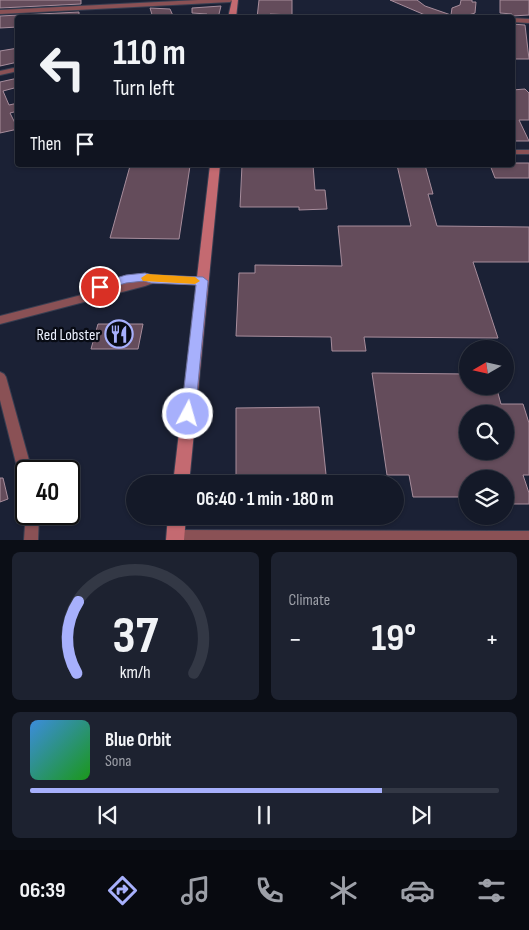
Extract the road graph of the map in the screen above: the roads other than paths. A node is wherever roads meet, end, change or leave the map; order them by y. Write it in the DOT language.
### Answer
graph roads {
  1 [pos="230,0"];
  2 [pos="236,0"];
  3 [pos="0,12"];
  4 [pos="233,15"];
  5 [pos="515,20"];
  6 [pos="529,21"];
  7 [pos="15,70"];
  8 [pos="0,73"];
  9 [pos="515,152"];
  10 [pos="529,152"];
  11 [pos="215,167"];
  12 [pos="203,281"];
  13 [pos="0,320"];
  14 [pos="0,377"];
  15 [pos="22,460"];
  16 [pos="182,475"];
  17 [pos="32,525"];
  18 [pos="176,525"];
  19 [pos="529,538"];
  20 [pos="175,539"];
  21 [pos="31,540"];
  1 -- 3 [label="street"];
  2 -- 4 [label="street"];
  5 -- 6 [label="street"];
  7 -- 8 [label="street"];
  9 -- 10 [label="street"];
  11 -- 12 [label="street"];
  12 -- 13 [label="street"];
  12 -- 16 [label="street"];
  14 -- 15 [label="street"];
  17 -- 21 [label="street"];
  18 -- 20 [label="street"];
  19 -- 20 [label="street"];
}
